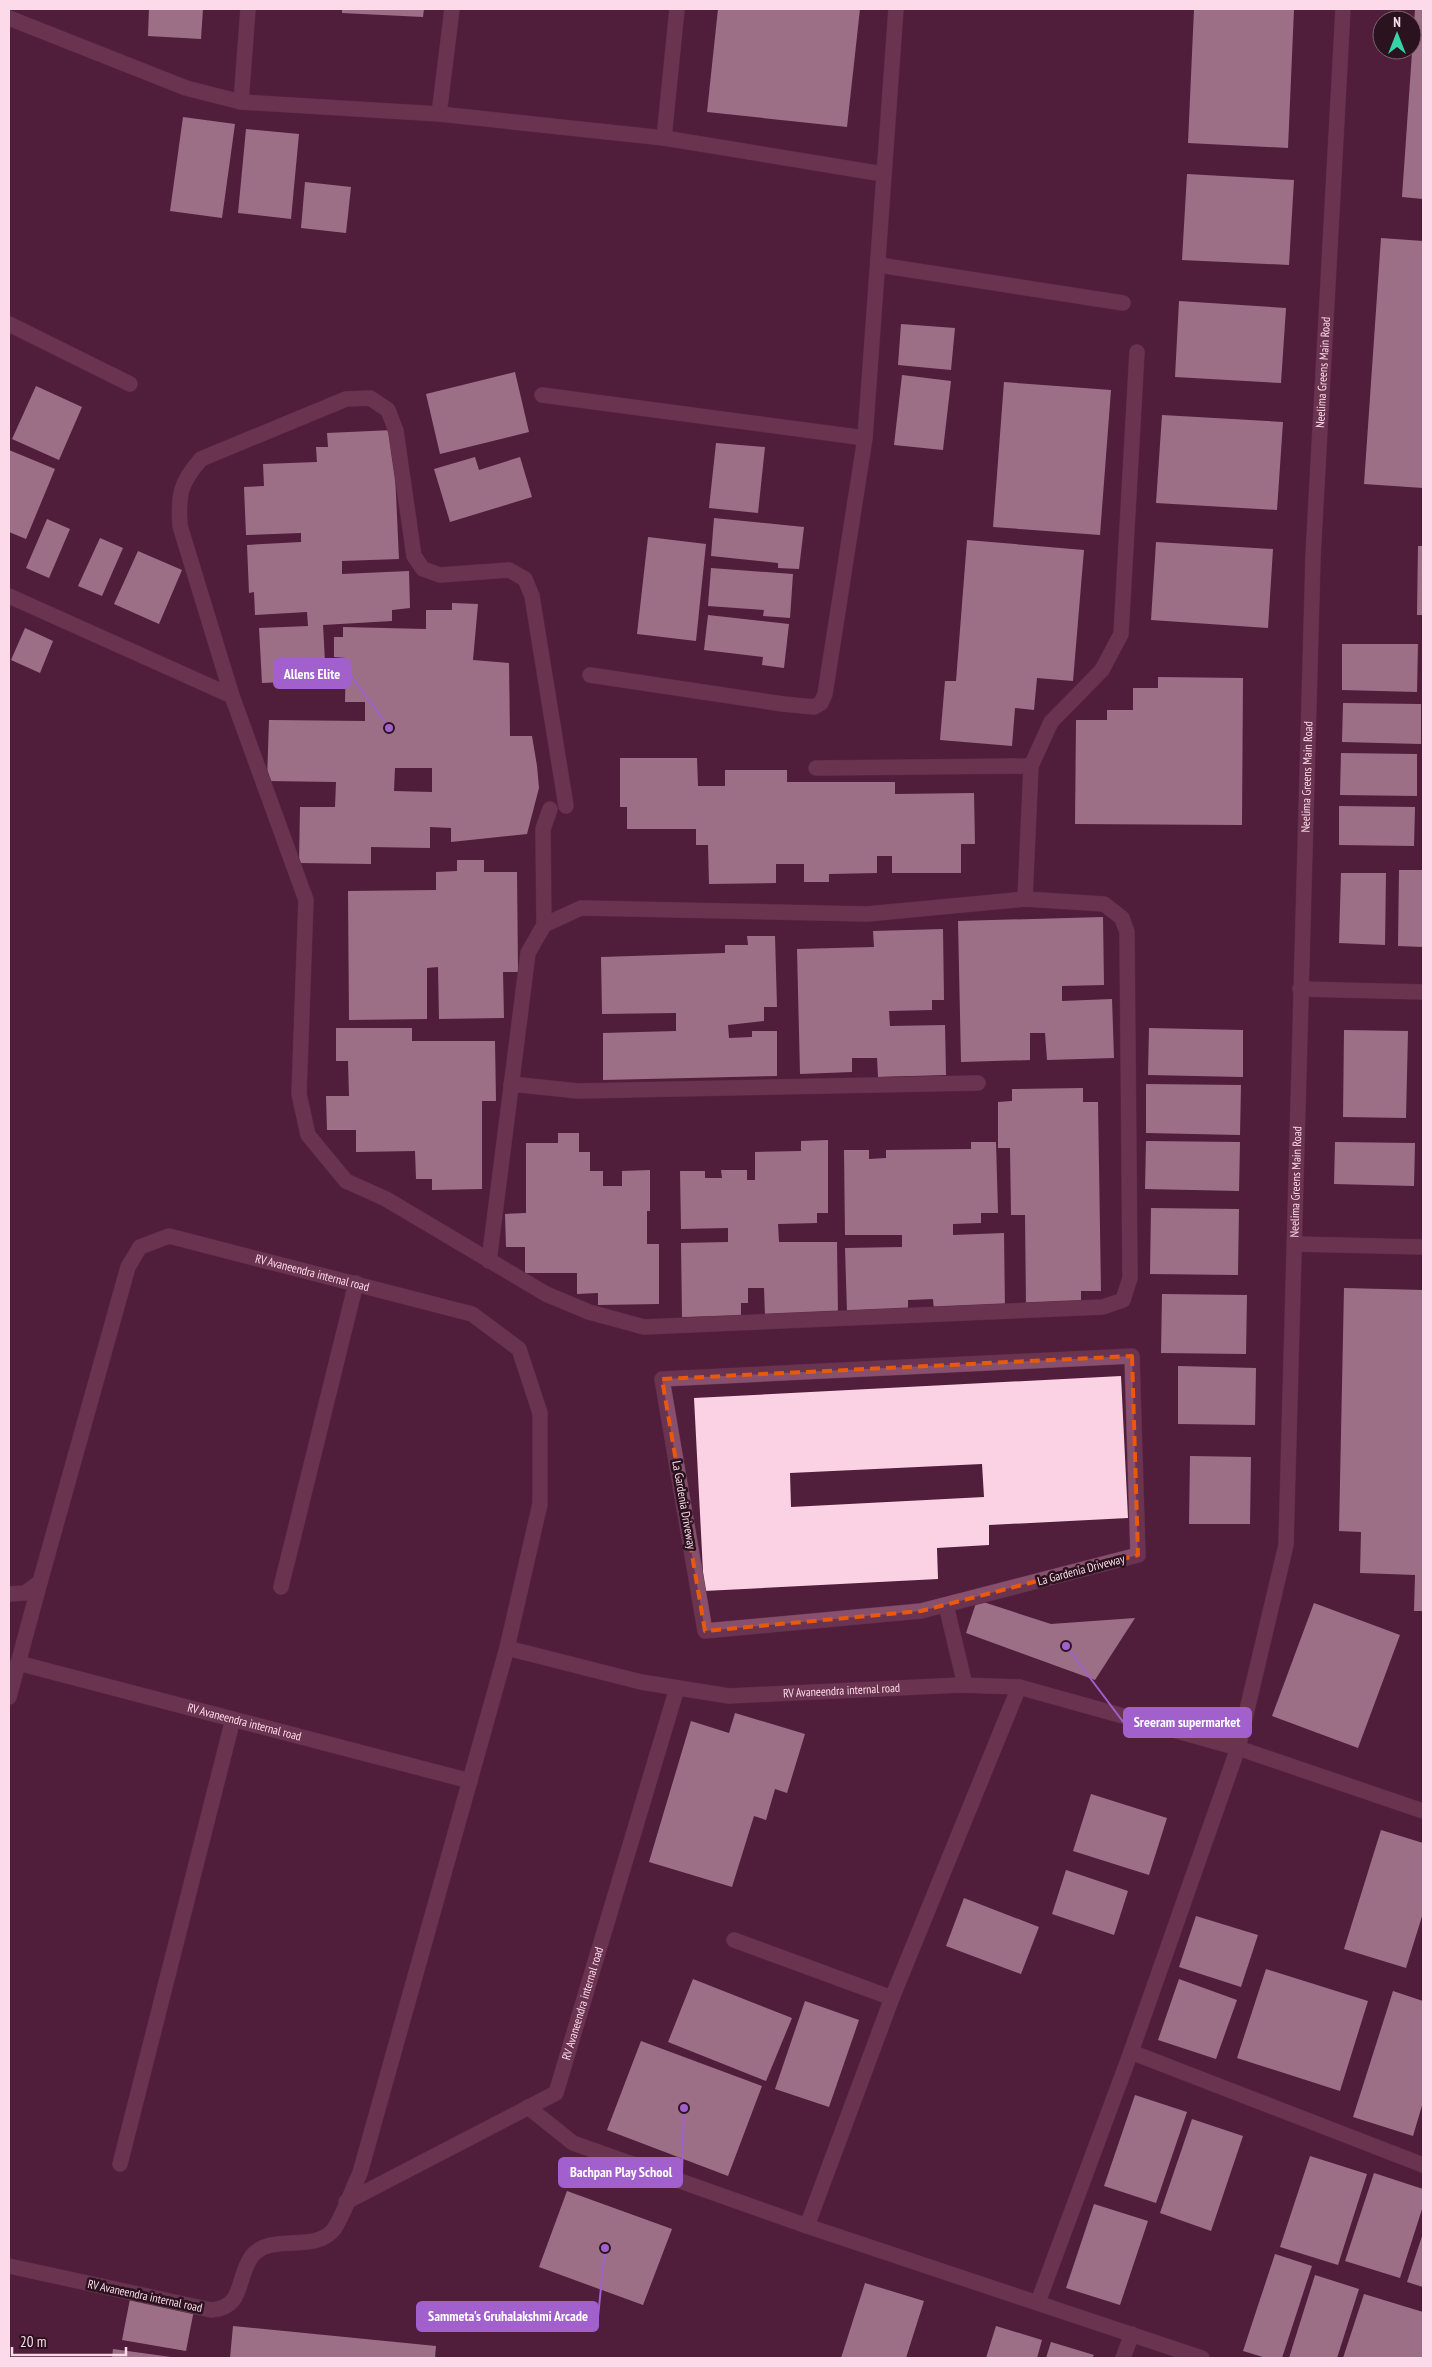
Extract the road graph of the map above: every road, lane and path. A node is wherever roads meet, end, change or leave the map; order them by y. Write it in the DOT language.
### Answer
graph roads {
  1 [pos="248,9"];
  2 [pos="452,9"];
  3 [pos="677,9"];
  4 [pos="896,9"];
  5 [pos="1343,9"];
  6 [pos="9,18"];
  7 [pos="241,102"];
  8 [pos="439,114"];
  9 [pos="664,138"];
  10 [pos="883,174"];
  11 [pos="879,265"];
  12 [pos="1123,303"];
  13 [pos="9,324"];
  14 [pos="1136,352"];
  15 [pos="130,384"];
  16 [pos="542,395"];
  17 [pos="865,438"];
  18 [pos="9,596"];
  19 [pos="590,674"];
  20 [pos="232,696"];
  21 [pos="1031,766"];
  22 [pos="816,768"];
  23 [pos="566,806"];
  24 [pos="550,809"];
  25 [pos="1025,899"];
  26 [pos="544,925"];
  27 [pos="1300,989"];
  28 [pos="1423,992"];
  29 [pos="978,1083"];
  30 [pos="511,1084"];
  31 [pos="1295,1244"];
  32 [pos="1423,1247"];
  33 [pos="489,1261"];
  34 [pos="356,1283"];
  35 [pos="40,1582"];
  36 [pos="281,1587"];
  37 [pos="9,1594"];
  38 [pos="946,1605"];
  39 [pos="507,1648"];
  40 [pos="18,1663"];
  41 [pos="965,1686"];
  42 [pos="1019,1687"];
  43 [pos="678,1688"];
  44 [pos="9,1697"];
  45 [pos="234,1719"];
  46 [pos="1238,1748"];
  47 [pos="470,1780"];
  48 [pos="1423,1811"];
  49 [pos="734,1940"];
  50 [pos="892,1998"];
  51 [pos="1131,2052"];
  52 [pos="528,2107"];
  53 [pos="120,2164"];
  54 [pos="1423,2165"];
  55 [pos="346,2202"];
  56 [pos="807,2226"];
  57 [pos="9,2266"];
  58 [pos="1038,2302"];
  59 [pos="1132,2334"];
  60 [pos="1123,2358"];
  61 [pos="1202,2358"];
  1 -- 7 [label="street"];
  2 -- 8 [label="street"];
  3 -- 9 [label="street"];
  4 -- 10 [label="street"];
  5 -- 27 [label="street, Neelima Greens Main Road"];
  6 -- 7 [label="street"];
  7 -- 8 [label="street"];
  8 -- 9 [label="street"];
  9 -- 10 [label="street"];
  10 -- 11 [label="street"];
  11 -- 12 [label="street"];
  11 -- 17 [label="street"];
  13 -- 15 [label="street"];
  14 -- 21 [label="street"];
  16 -- 17 [label="street"];
  17 -- 19 [label="street"];
  18 -- 20 [label="street"];
  20 -- 23 [label="street"];
  20 -- 33 [label="street"];
  21 -- 22 [label="street"];
  21 -- 25 [label="street"];
  24 -- 26 [label="street"];
  25 -- 26 [label="street"];
  25 -- 33 [label="street"];
  26 -- 30 [label="street"];
  27 -- 28 [label="street"];
  27 -- 31 [label="street, Neelima Greens Main Road"];
  29 -- 30 [label="street"];
  30 -- 33 [label="street"];
  31 -- 32 [label="street"];
  31 -- 46 [label="street, Neelima Greens Main Road"];
  34 -- 35 [label="street, RV Avaneendra internal road"];
  34 -- 36 [label="street"];
  34 -- 39 [label="street, RV Avaneendra internal road"];
  35 -- 37 [label="street"];
  35 -- 40 [label="street, RV Avaneendra internal road"];
  38 -- 38 [label="street, La Gardenia Driveway"];
  38 -- 41 [label="street"];
  39 -- 43 [label="street, RV Avaneendra internal road"];
  39 -- 47 [label="street, RV Avaneendra internal road"];
  40 -- 44 [label="street, RV Avaneendra internal road"];
  40 -- 45 [label="street, RV Avaneendra internal road"];
  41 -- 42 [label="street, RV Avaneendra internal road"];
  41 -- 43 [label="street, RV Avaneendra internal road"];
  42 -- 46 [label="street, RV Avaneendra internal road"];
  42 -- 50 [label="street"];
  43 -- 52 [label="street, RV Avaneendra internal road"];
  45 -- 47 [label="street, RV Avaneendra internal road"];
  45 -- 53 [label="street"];
  46 -- 48 [label="street, RV Avaneendra internal road"];
  46 -- 51 [label="street, Neelima Greens Main Road"];
  47 -- 55 [label="street, RV Avaneendra internal road"];
  49 -- 50 [label="street"];
  50 -- 56 [label="street"];
  51 -- 54 [label="street"];
  51 -- 58 [label="street, Neelima Greens Main Road"];
  52 -- 55 [label="street, RV Avaneendra internal road"];
  52 -- 56 [label="street"];
  55 -- 57 [label="street, RV Avaneendra internal road"];
  56 -- 58 [label="street"];
  58 -- 59 [label="street"];
  59 -- 60 [label="street"];
  59 -- 61 [label="street"];
}
